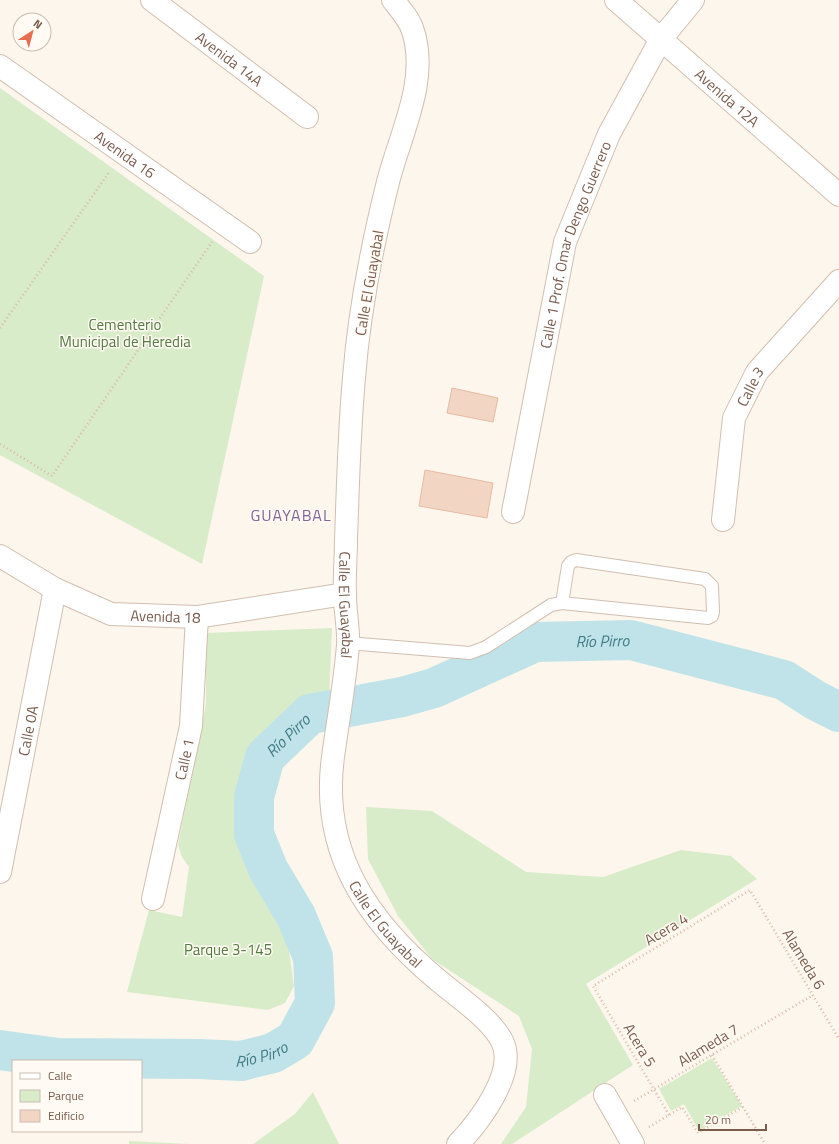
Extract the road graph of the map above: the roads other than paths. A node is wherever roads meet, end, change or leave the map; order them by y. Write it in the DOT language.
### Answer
graph roads {
  1 [pos="152,0"];
  2 [pos="393,0"];
  3 [pos="616,0"];
  4 [pos="693,0"];
  5 [pos="661,39"];
  6 [pos="0,66"];
  7 [pos="307,117"];
  8 [pos="839,195"];
  9 [pos="250,242"];
  10 [pos="839,281"];
  11 [pos="513,512"];
  12 [pos="723,520"];
  13 [pos="0,556"];
  14 [pos="55,589"];
  15 [pos="345,594"];
  16 [pos="562,603"];
  17 [pos="197,617"];
  18 [pos="348,643"];
  19 [pos="0,872"];
  20 [pos="153,899"];
  21 [pos="610,1104"];
  22 [pos="458,1144"];
  23 [pos="633,1144"];
  1 -- 7 [label="street, Avenida 14A"];
  2 -- 15 [label="street, Calle El Guayabal"];
  3 -- 5 [label="street, Avenida 12A"];
  4 -- 5 [label="street, Calle 1 Prof. Omar Dengo Guerrero"];
  5 -- 8 [label="street, Avenida 12A"];
  5 -- 11 [label="street, Calle 1 Prof. Omar Dengo Guerrero"];
  6 -- 9 [label="street, Avenida 16"];
  10 -- 12 [label="street, Calle 3"];
  13 -- 14 [label="street, Avenida 18"];
  14 -- 17 [label="street, Avenida 18"];
  14 -- 19 [label="street, Calle 0A"];
  15 -- 17 [label="street, Avenida 18"];
  15 -- 18 [label="street, Calle El Guayabal"];
  16 -- 16 [label="lane"];
  16 -- 18 [label="lane"];
  17 -- 20 [label="street, Calle 1"];
  18 -- 22 [label="street, Calle El Guayabal"];
  21 -- 23 [label="street"];
}
